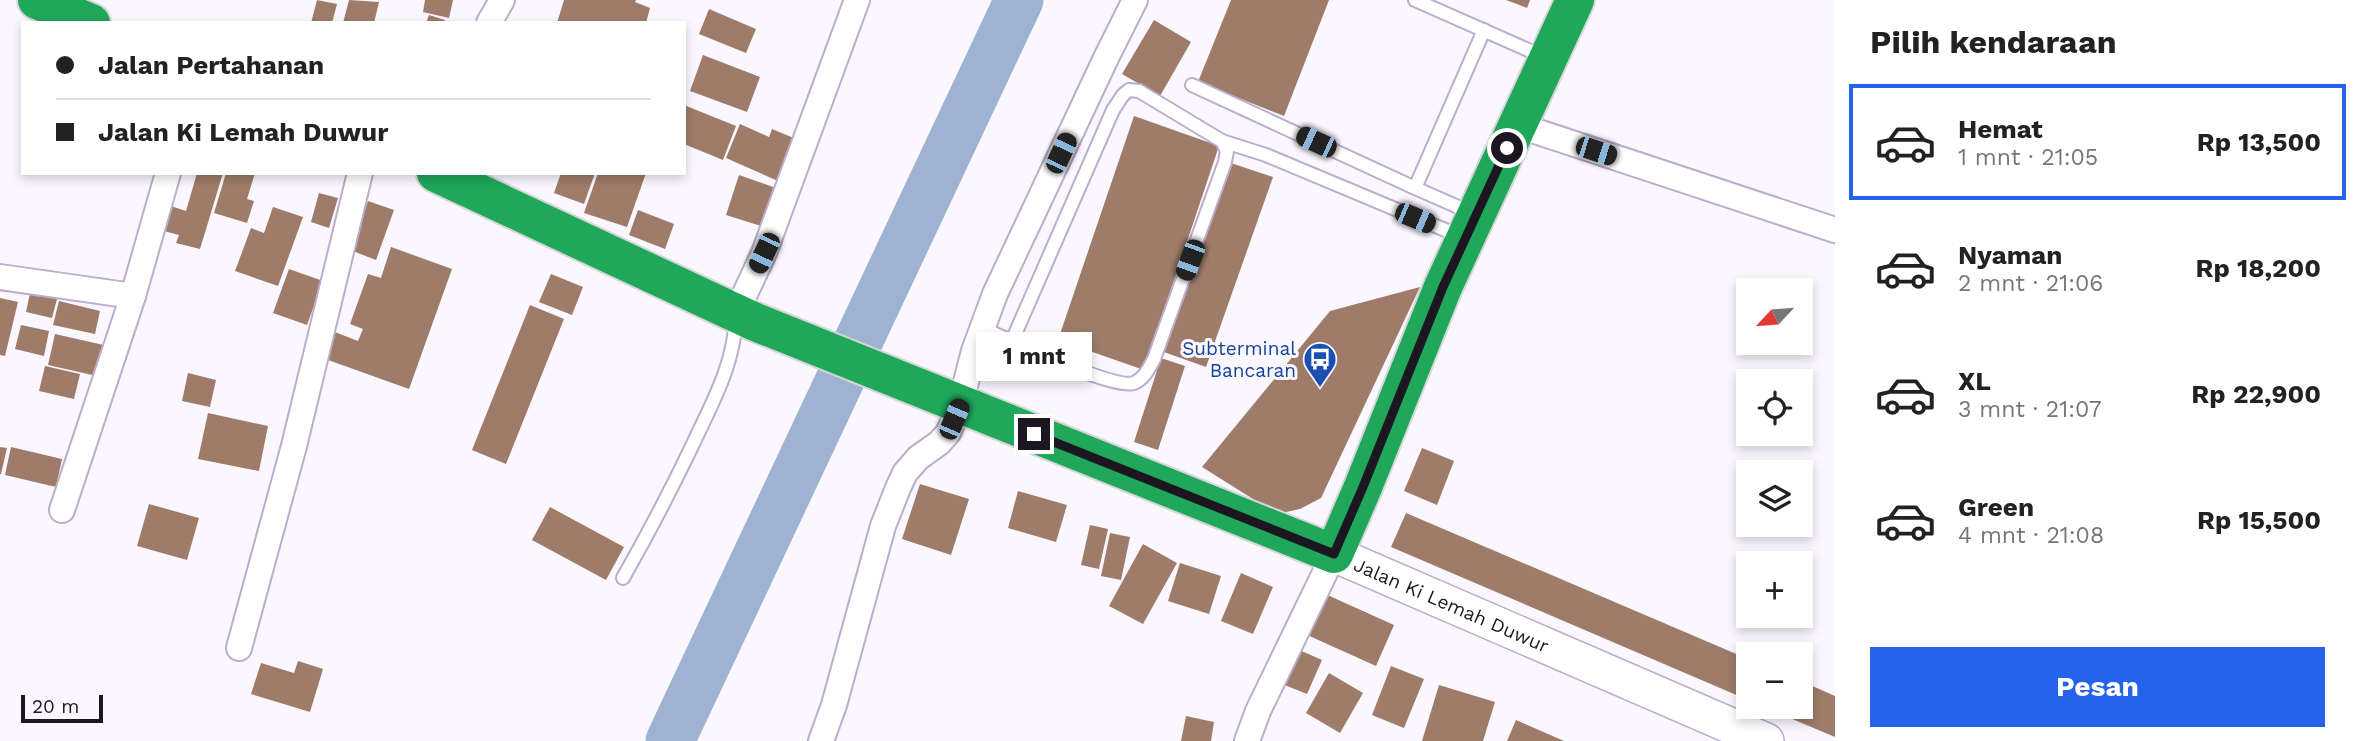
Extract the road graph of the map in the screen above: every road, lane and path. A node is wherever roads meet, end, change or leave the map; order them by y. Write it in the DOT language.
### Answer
graph roads {
  1 [pos="37,0"];
  2 [pos="502,0"];
  3 [pos="857,0"];
  4 [pos="1135,0"];
  5 [pos="1415,0"];
  6 [pos="1575,0"];
  7 [pos="86,21"];
  8 [pos="490,21"];
  9 [pos="1484,30"];
  10 [pos="1547,59"];
  11 [pos="1192,85"];
  12 [pos="1517,125"];
  13 [pos="1222,141"];
  14 [pos="167,175"];
  15 [pos="360,175"];
  16 [pos="440,175"];
  17 [pos="1415,188"];
  18 [pos="1470,226"];
  19 [pos="1835,230"];
  20 [pos="0,277"];
  21 [pos="133,296"];
  22 [pos="745,317"];
  23 [pos="982,328"];
  24 [pos="1012,341"];
  25 [pos="950,400"];
  26 [pos="62,509"];
  27 [pos="1334,554"];
  28 [pos="623,578"];
  29 [pos="239,648"];
  30 [pos="821,741"];
  31 [pos="1247,741"];
  32 [pos="1766,741"];
  1 -- 7 [label="highway"];
  2 -- 8 [label="street"];
  3 -- 22 [label="street"];
  4 -- 23 [label="street"];
  5 -- 9 [label="lane"];
  6 -- 10 [label="highway"];
  9 -- 10 [label="lane"];
  9 -- 17 [label="lane"];
  10 -- 12 [label="highway"];
  11 -- 17 [label="lane"];
  12 -- 18 [label="highway"];
  12 -- 19 [label="street"];
  13 -- 18 [label="lane"];
  13 -- 24 [label="lane"];
  13 -- 24 [label="lane"];
  14 -- 21 [label="street"];
  15 -- 29 [label="street"];
  16 -- 22 [label="highway, Jalan Ki Lemah Duwur"];
  17 -- 18 [label="lane"];
  18 -- 27 [label="highway"];
  20 -- 21 [label="street"];
  21 -- 26 [label="street"];
  22 -- 25 [label="highway, Jalan Ki Lemah Duwur"];
  22 -- 28 [label="lane"];
  23 -- 24 [label="lane"];
  23 -- 25 [label="street"];
  25 -- 27 [label="highway, Jalan Ki Lemah Duwur"];
  25 -- 30 [label="street"];
  27 -- 31 [label="street"];
  27 -- 32 [label="main road, Jalan Ki Lemah Duwur"];
}
